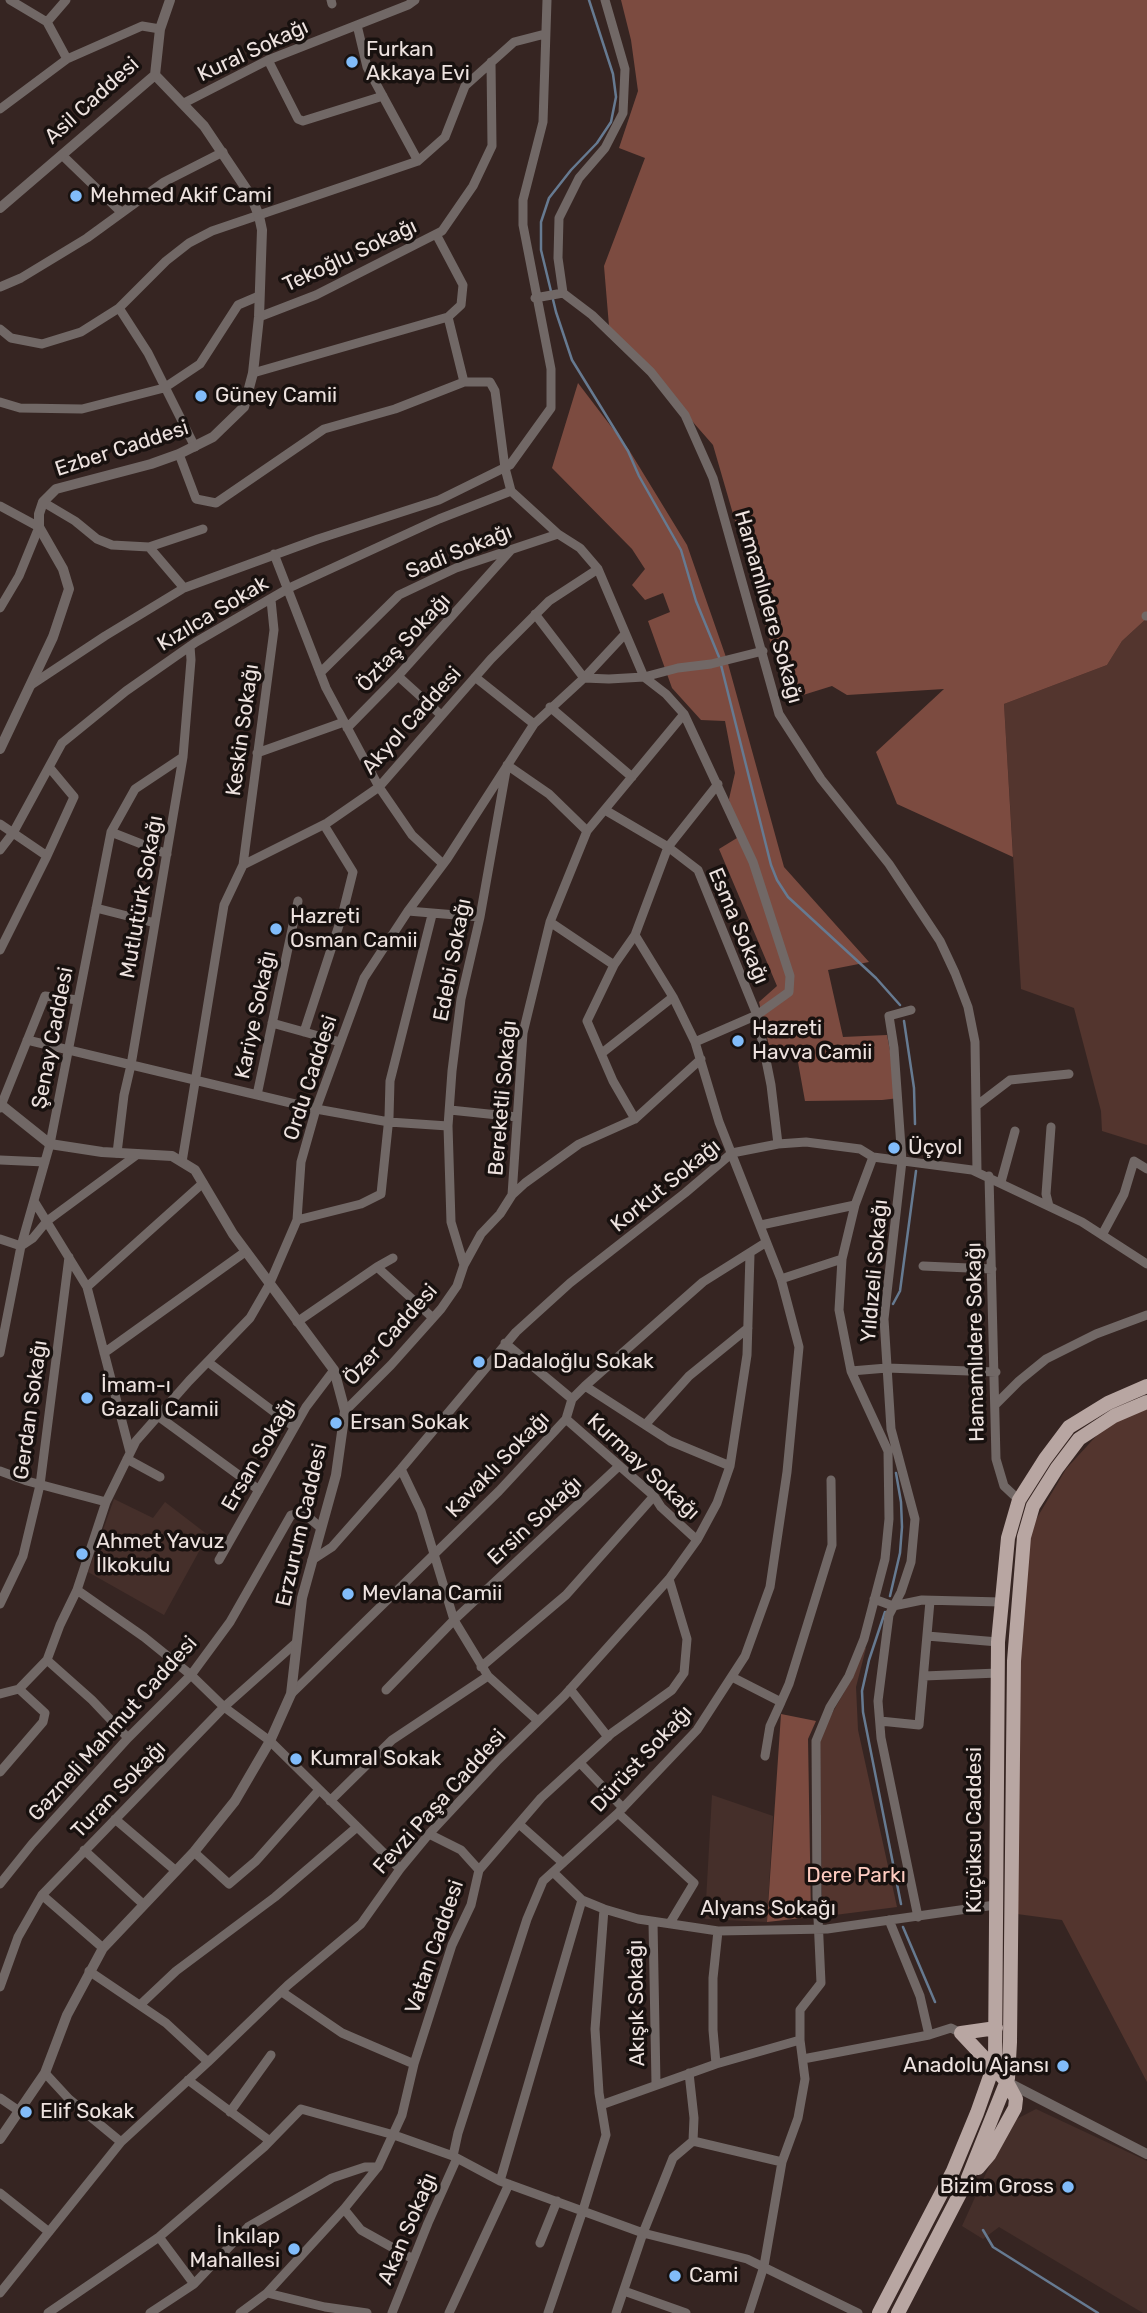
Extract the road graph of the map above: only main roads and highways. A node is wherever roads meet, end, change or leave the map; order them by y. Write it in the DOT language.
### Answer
graph roads {
  1 [pos="1147,1386"];
  2 [pos="1147,1402"];
  3 [pos="1003,1905"];
  4 [pos="996,2028"];
  5 [pos="992,2073"];
  6 [pos="1007,2082"];
  7 [pos="967,2180"];
  8 [pos="879,2313"];
  9 [pos="898,2313"];
  1 -- 3 [label="main road, Küçüksu Caddesi"];
  2 -- 3 [label="main road, Küçüksu Caddesi"];
  3 -- 4 [label="main road, Küçüksu Caddesi"];
  3 -- 6 [label="main road, Küçüksu Caddesi"];
  4 -- 5 [label="main road, Küçüksu Caddesi"];
  4 -- 5 [label="main road"];
  5 -- 6 [label="main road"];
  5 -- 8 [label="main road, Küçüksu Caddesi"];
  6 -- 7 [label="main road, Küçüksu Caddesi"];
  6 -- 7 [label="main road"];
  7 -- 9 [label="main road, Küçüksu Caddesi"];
}
